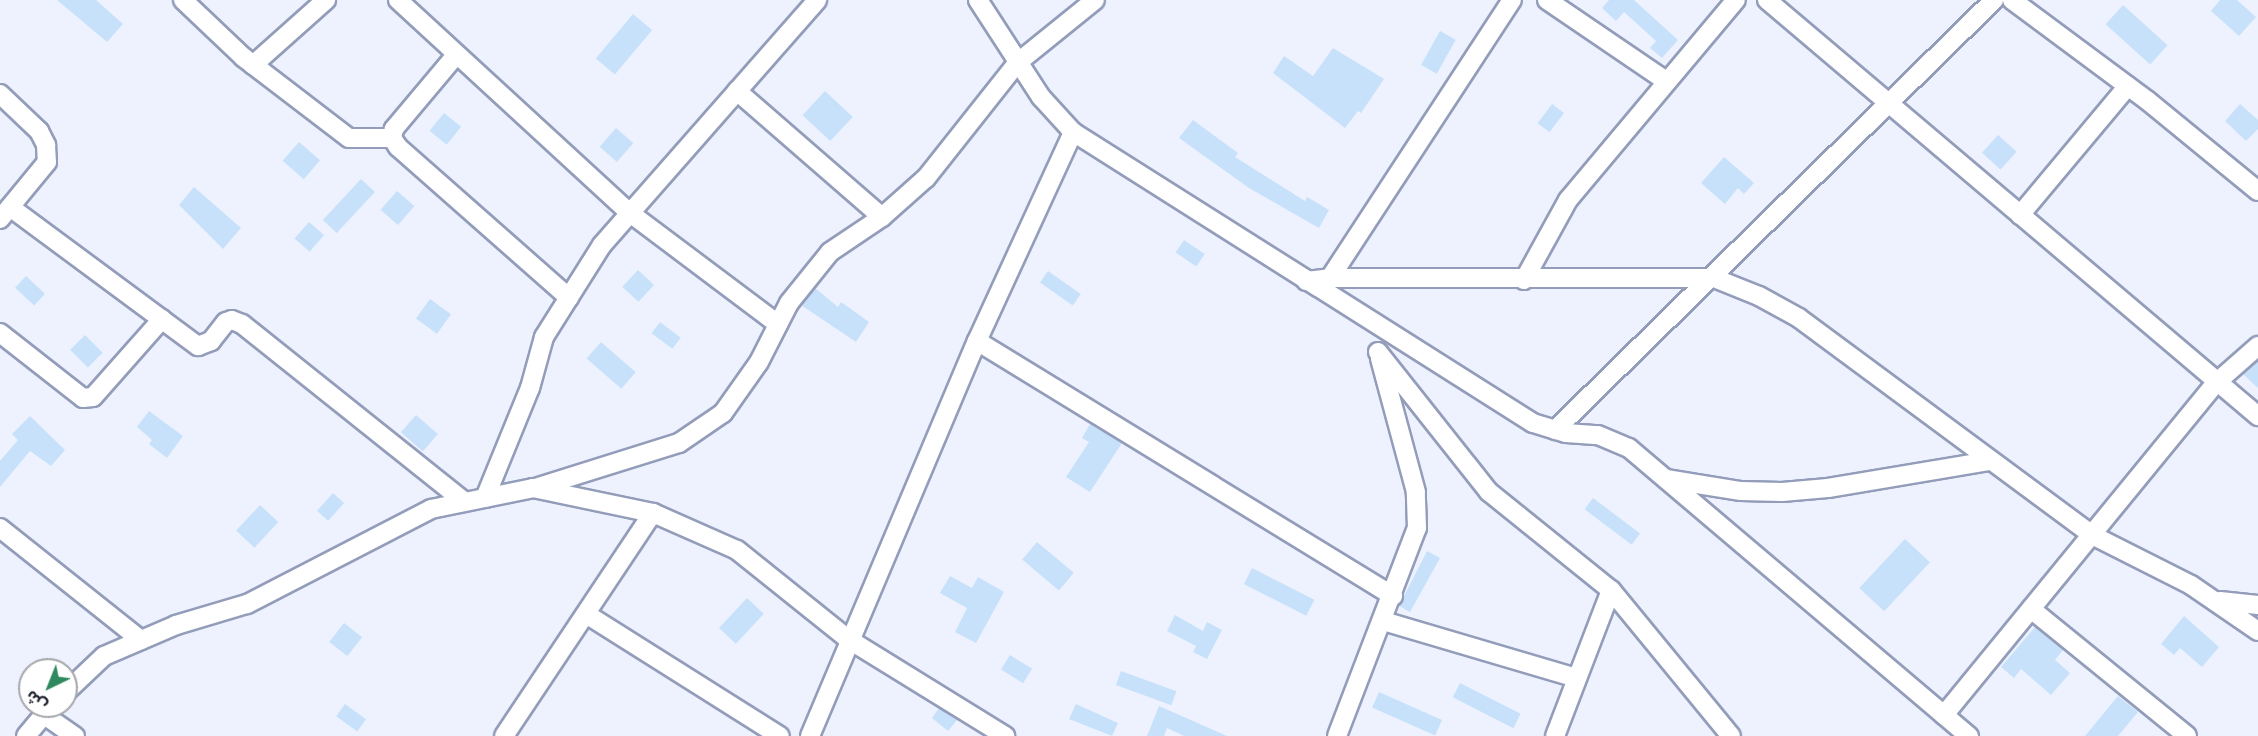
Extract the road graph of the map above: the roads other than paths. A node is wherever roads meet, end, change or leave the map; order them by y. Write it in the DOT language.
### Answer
graph roads {
  1 [pos="183,0"];
  2 [pos="326,0"];
  3 [pos="398,0"];
  4 [pos="817,0"];
  5 [pos="978,0"];
  6 [pos="1095,0"];
  7 [pos="1512,0"];
  8 [pos="1547,0"];
  9 [pos="1736,0"];
  10 [pos="1767,0"];
  11 [pos="1994,0"];
  12 [pos="2012,0"];
  13 [pos="456,55"];
  14 [pos="1017,63"];
  15 [pos="253,65"];
  16 [pos="1666,81"];
  17 [pos="2128,86"];
  18 [pos="737,91"];
  19 [pos="0,94"];
  20 [pos="1887,104"];
  21 [pos="1073,132"];
  22 [pos="392,138"];
  23 [pos="2258,191"];
  24 [pos="5,213"];
  25 [pos="630,213"];
  26 [pos="2020,215"];
  27 [pos="882,217"];
  28 [pos="1330,278"];
  29 [pos="1714,278"];
  30 [pos="1524,280"];
  31 [pos="1306,281"];
  32 [pos="569,298"];
  33 [pos="162,319"];
  34 [pos="1367,321"];
  35 [pos="778,324"];
  36 [pos="0,333"];
  37 [pos="977,341"];
  38 [pos="2258,346"];
  39 [pos="1378,352"];
  40 [pos="2217,382"];
  41 [pos="2258,416"];
  42 [pos="1555,430"];
  43 [pos="1990,461"];
  44 [pos="1666,479"];
  45 [pos="533,488"];
  46 [pos="485,498"];
  47 [pos="465,502"];
  48 [pos="653,513"];
  49 [pos="0,528"];
  50 [pos="2092,536"];
  51 [pos="1611,590"];
  52 [pos="1393,596"];
  53 [pos="2218,601"];
  54 [pos="2258,605"];
  55 [pos="2031,609"];
  56 [pos="586,614"];
  57 [pos="1383,621"];
  58 [pos="2258,631"];
  59 [pos="848,639"];
  60 [pos="141,640"];
  61 [pos="1577,678"];
  62 [pos="78,681"];
  63 [pos="1944,715"];
  64 [pos="41,718"];
  65 [pos="56,718"];
  66 [pos="26,736"];
  67 [pos="75,736"];
  68 [pos="504,736"];
  69 [pos="780,736"];
  70 [pos="810,736"];
  71 [pos="1005,736"];
  72 [pos="1337,736"];
  73 [pos="1554,736"];
  74 [pos="1731,736"];
  75 [pos="1969,736"];
  76 [pos="2187,736"];
  1 -- 15 [label="street"];
  2 -- 15 [label="street"];
  3 -- 13 [label="street"];
  4 -- 18 [label="street"];
  5 -- 14 [label="street"];
  6 -- 14 [label="street"];
  7 -- 28 [label="street"];
  8 -- 16 [label="street"];
  9 -- 16 [label="street"];
  10 -- 20 [label="street"];
  11 -- 20 [label="street"];
  12 -- 17 [label="street"];
  13 -- 22 [label="street"];
  13 -- 25 [label="street"];
  14 -- 21 [label="street"];
  14 -- 27 [label="street"];
  15 -- 22 [label="street"];
  16 -- 30 [label="street"];
  17 -- 23 [label="street"];
  17 -- 26 [label="street"];
  18 -- 25 [label="street"];
  18 -- 27 [label="street"];
  19 -- 24 [label="street"];
  20 -- 26 [label="street"];
  20 -- 29 [label="street"];
  21 -- 31 [label="street"];
  21 -- 37 [label="street"];
  22 -- 32 [label="street"];
  24 -- 33 [label="street"];
  25 -- 32 [label="street"];
  25 -- 35 [label="street"];
  26 -- 40 [label="street"];
  27 -- 35 [label="street"];
  28 -- 30 [label="street"];
  28 -- 31 [label="street"];
  29 -- 30 [label="street"];
  29 -- 42 [label="street"];
  29 -- 43 [label="street"];
  31 -- 34 [label="street"];
  32 -- 46 [label="street"];
  33 -- 36 [label="street"];
  33 -- 47 [label="street"];
  34 -- 39 [label="street"];
  34 -- 42 [label="street"];
  35 -- 45 [label="street"];
  37 -- 52 [label="street"];
  37 -- 59 [label="street"];
  38 -- 40 [label="street"];
  39 -- 51 [label="street"];
  39 -- 52 [label="street"];
  40 -- 41 [label="street"];
  40 -- 50 [label="street"];
  42 -- 44 [label="street"];
  43 -- 44 [label="street"];
  43 -- 50 [label="street"];
  44 -- 63 [label="street"];
  45 -- 46 [label="street"];
  45 -- 48 [label="street"];
  46 -- 47 [label="street"];
  47 -- 60 [label="street"];
  48 -- 56 [label="street"];
  48 -- 59 [label="street"];
  49 -- 60 [label="street"];
  50 -- 53 [label="street"];
  50 -- 55 [label="street"];
  51 -- 61 [label="street"];
  51 -- 74 [label="street"];
  52 -- 57 [label="street"];
  53 -- 54 [label="street"];
  53 -- 58 [label="street"];
  55 -- 63 [label="street"];
  55 -- 76 [label="street"];
  56 -- 68 [label="street"];
  56 -- 69 [label="street"];
  57 -- 61 [label="street"];
  57 -- 72 [label="street"];
  59 -- 70 [label="street"];
  59 -- 71 [label="street"];
  60 -- 62 [label="street"];
  61 -- 73 [label="street"];
  63 -- 75 [label="street"];
  64 -- 66 [label="street"];
  65 -- 67 [label="street"];
}
